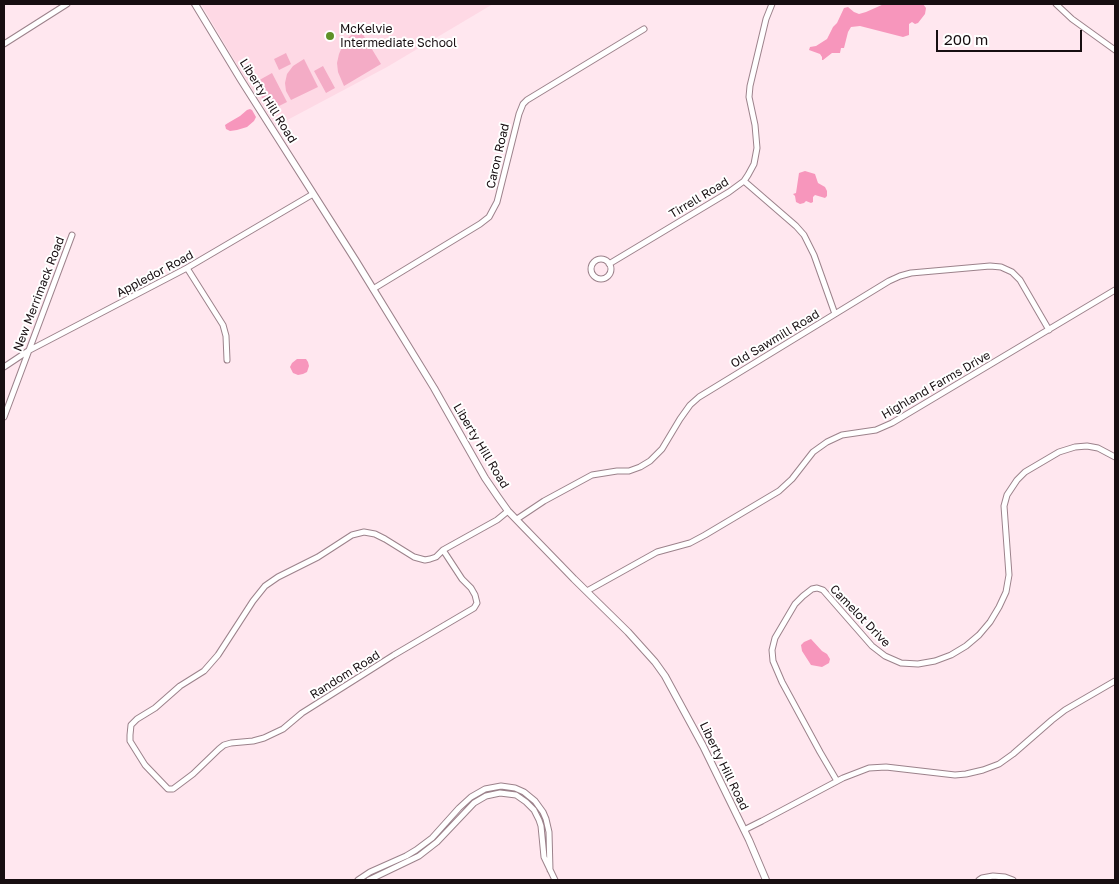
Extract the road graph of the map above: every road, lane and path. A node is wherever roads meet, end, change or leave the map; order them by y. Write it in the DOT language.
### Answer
graph roads {
  1 [pos="67,4"];
  2 [pos="195,4"];
  3 [pos="772,4"];
  4 [pos="1056,4"];
  5 [pos="644,29"];
  6 [pos="4,44"];
  7 [pos="1115,50"];
  8 [pos="744,181"];
  9 [pos="313,194"];
  10 [pos="72,235"];
  11 [pos="609,264"];
  12 [pos="188,268"];
  13 [pos="373,289"];
  14 [pos="1115,290"];
  15 [pos="835,314"];
  16 [pos="1050,330"];
  17 [pos="28,351"];
  18 [pos="227,360"];
  19 [pos="4,367"];
  20 [pos="4,417"];
  21 [pos="1115,457"];
  22 [pos="508,510"];
  23 [pos="517,519"];
  24 [pos="443,550"];
  25 [pos="587,591"];
  26 [pos="1115,681"];
  27 [pos="837,781"];
  28 [pos="515,788"];
  29 [pos="516,795"];
  30 [pos="744,830"];
  31 [pos="432,838"];
  32 [pos="437,842"];
  33 [pos="550,870"];
  34 [pos="358,880"];
  35 [pos="369,880"];
  36 [pos="554,880"];
  37 [pos="766,880"];
  38 [pos="978,880"];
  39 [pos="1013,880"];
  1 -- 6 [label="street"];
  2 -- 9 [label="street, Liberty Hill Road"];
  3 -- 8 [label="street, Tirrell Road"];
  4 -- 7 [label="street"];
  5 -- 13 [label="street, Caron Road"];
  8 -- 11 [label="street, Tirrell Road"];
  8 -- 15 [label="street"];
  9 -- 12 [label="street, Appledor Road"];
  9 -- 13 [label="street, Liberty Hill Road"];
  10 -- 17 [label="street, New Merrimack Road"];
  12 -- 17 [label="street, Appledor Road"];
  12 -- 18 [label="street"];
  13 -- 22 [label="street, Liberty Hill Road"];
  14 -- 16 [label="street, Highland Farms Drive"];
  15 -- 16 [label="street, Old Sawmill Road"];
  15 -- 23 [label="street, Old Sawmill Road"];
  16 -- 25 [label="street, Highland Farms Drive"];
  17 -- 19 [label="street, Appledor Road"];
  17 -- 20 [label="street, New Merrimack Road"];
  21 -- 27 [label="street, Camelot Drive"];
  22 -- 23 [label="street, Liberty Hill Road"];
  22 -- 24 [label="street"];
  23 -- 25 [label="street, Liberty Hill Road"];
  24 -- 24 [label="street, Random Road"];
  25 -- 30 [label="street, Liberty Hill Road"];
  26 -- 27 [label="street"];
  27 -- 30 [label="street"];
  28 -- 29 [label="street"];
  28 -- 31 [label="street"];
  28 -- 33 [label="street"];
  29 -- 32 [label="street"];
  29 -- 33 [label="street"];
  30 -- 37 [label="street, Liberty Hill Road"];
  31 -- 32 [label="street"];
  31 -- 34 [label="street"];
  32 -- 35 [label="street"];
  33 -- 36 [label="street"];
  38 -- 39 [label="street"];
}
